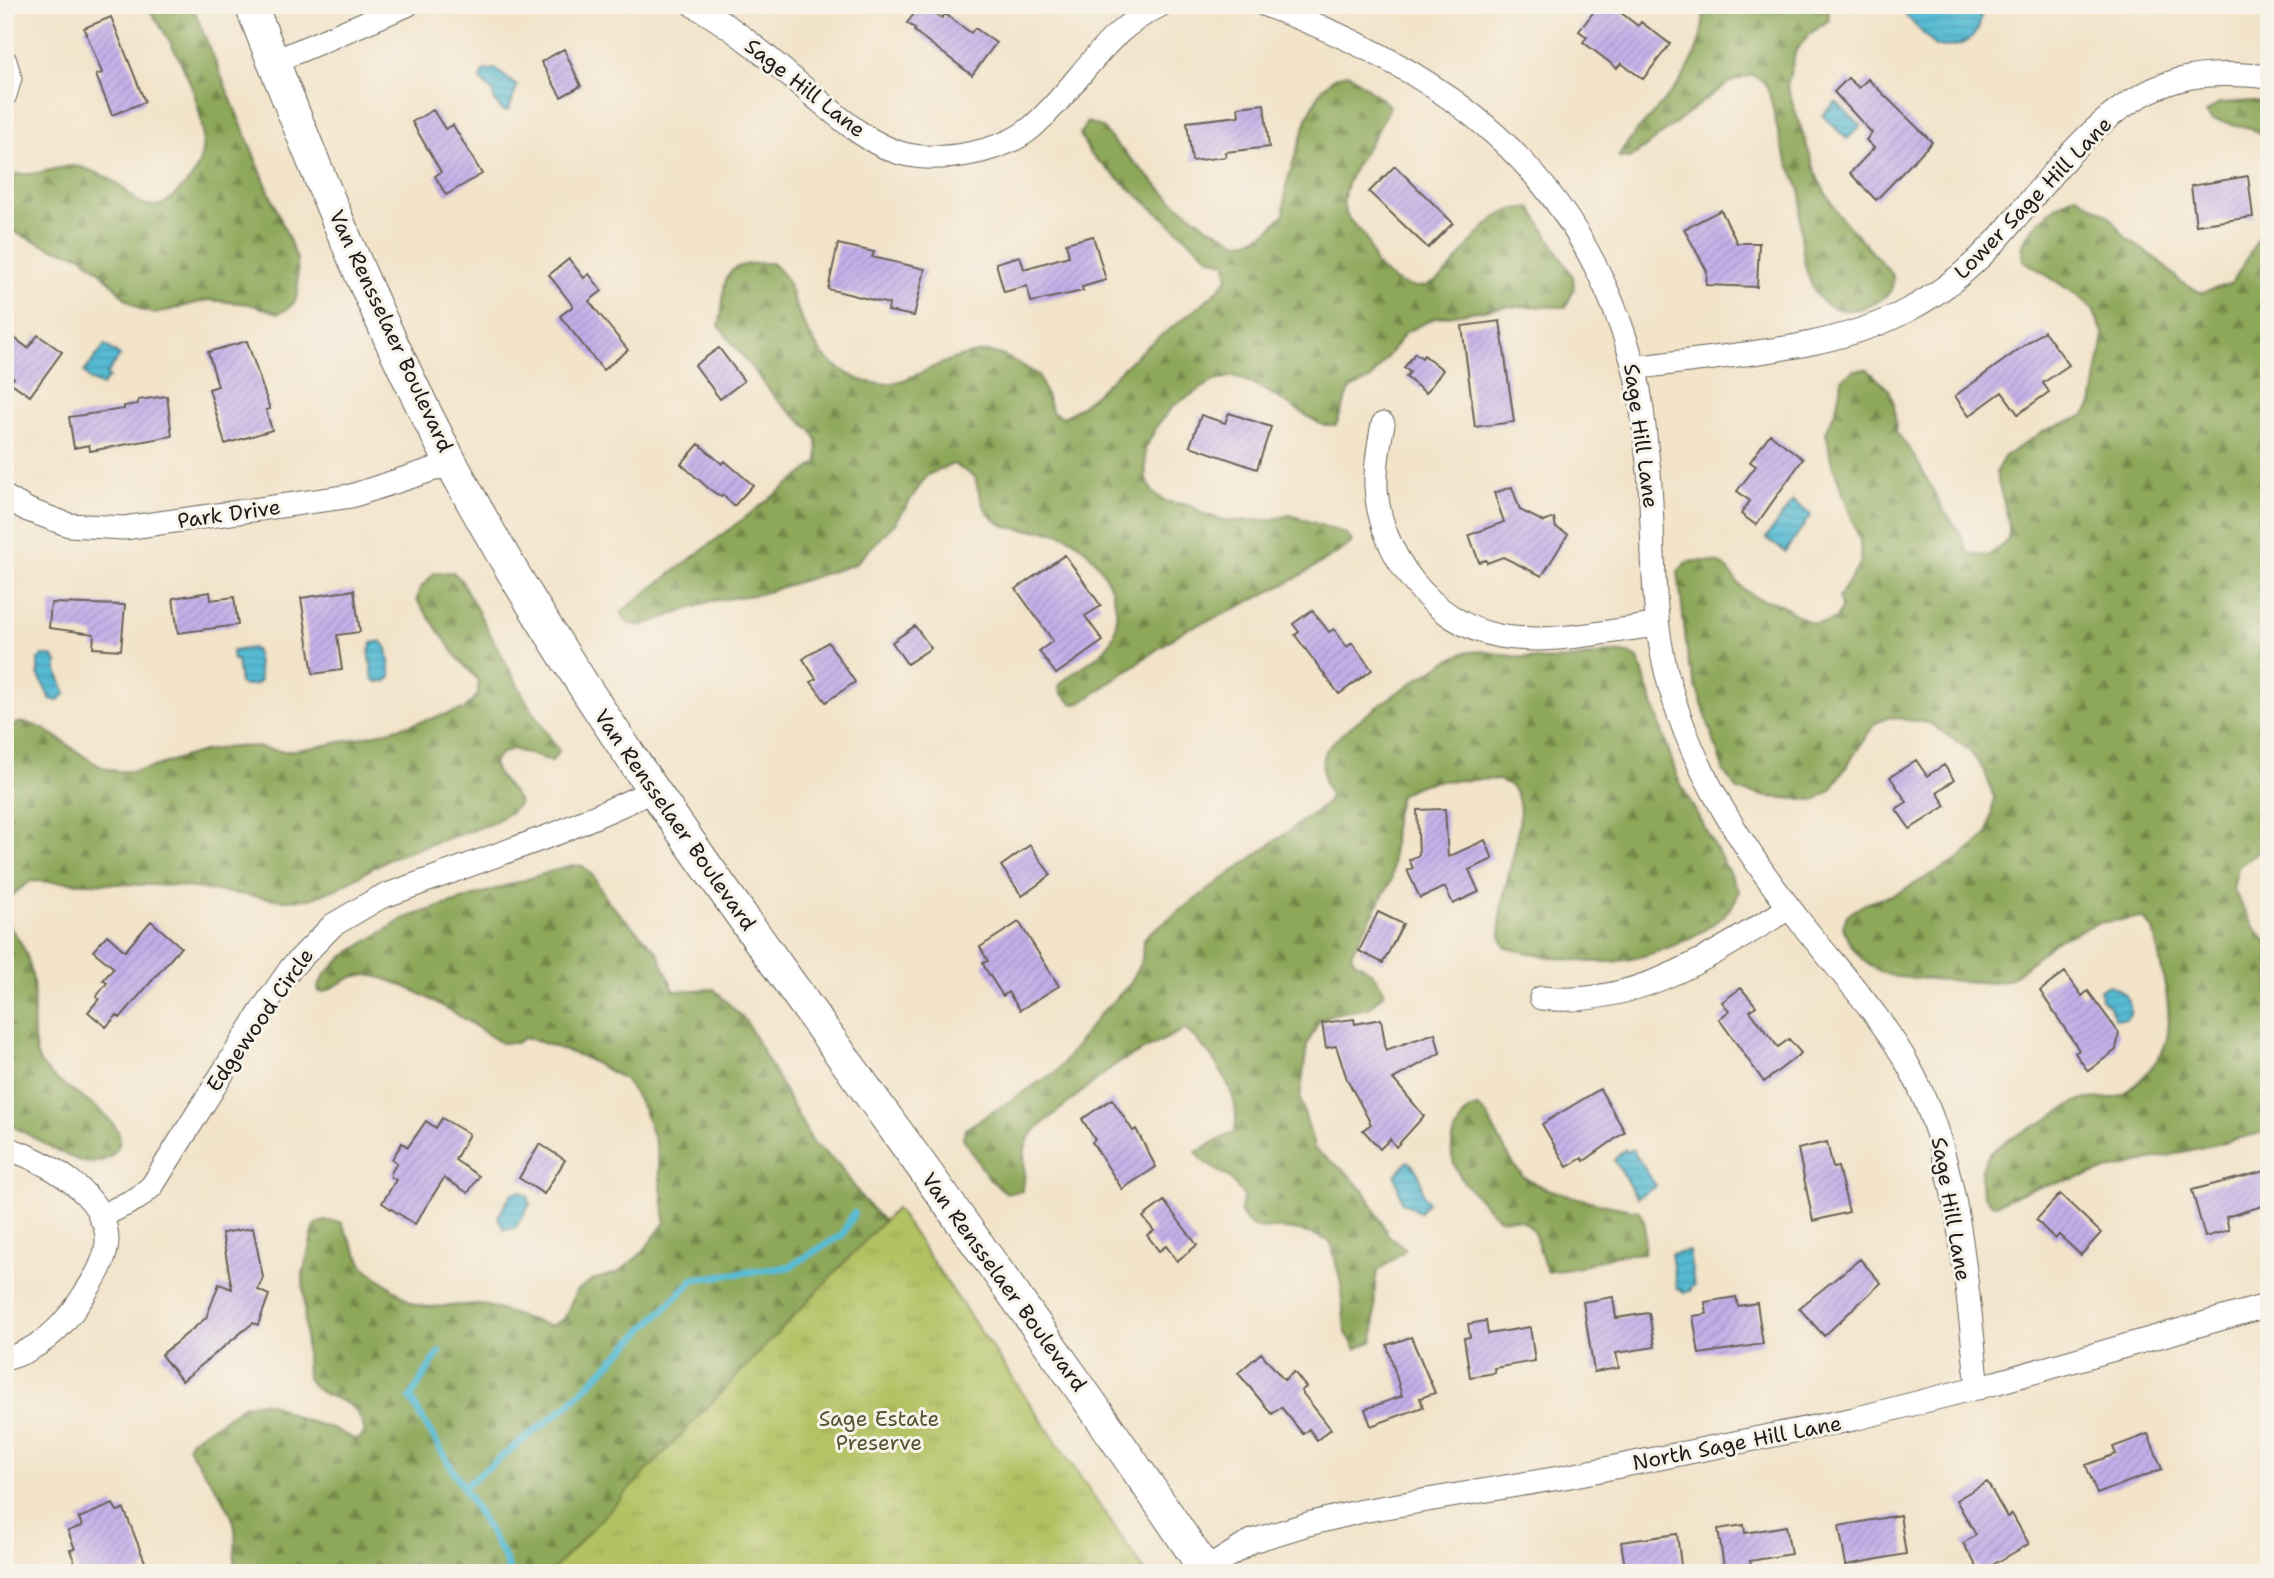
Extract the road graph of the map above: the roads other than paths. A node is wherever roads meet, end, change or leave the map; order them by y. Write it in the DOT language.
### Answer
graph roads {
  1 [pos="251,5"];
  2 [pos="407,5"];
  3 [pos="692,5"];
  4 [pos="1161,5"];
  5 [pos="1265,5"];
  6 [pos="5,61"];
  7 [pos="273,62"];
  8 [pos="2269,77"];
  9 [pos="5,95"];
  10 [pos="1634,368"];
  11 [pos="1383,424"];
  12 [pos="453,463"];
  13 [pos="5,497"];
  14 [pos="1657,625"];
  15 [pos="653,791"];
  16 [pos="1789,908"];
  17 [pos="1541,998"];
  18 [pos="5,1148"];
  19 [pos="100,1217"];
  20 [pos="2269,1305"];
  21 [pos="5,1359"];
  22 [pos="1978,1388"];
  23 [pos="1206,1571"];
  1 -- 7 [label="main road, Van Rensselaer Boulevard"];
  2 -- 7 [label="street"];
  3 -- 4 [label="street, Sage Hill Lane"];
  5 -- 10 [label="street, Sage Hill Lane"];
  6 -- 9 [label="street"];
  7 -- 12 [label="main road, Van Rensselaer Boulevard"];
  8 -- 10 [label="street, Lower Sage Hill Lane"];
  10 -- 14 [label="street, Sage Hill Lane"];
  11 -- 14 [label="street"];
  12 -- 13 [label="street, Park Drive"];
  12 -- 15 [label="main road, Van Rensselaer Boulevard"];
  14 -- 16 [label="street, Sage Hill Lane"];
  15 -- 19 [label="street, Edgewood Circle"];
  15 -- 23 [label="main road, Van Rensselaer Boulevard"];
  16 -- 17 [label="street"];
  16 -- 22 [label="street, Sage Hill Lane"];
  18 -- 19 [label="street"];
  19 -- 21 [label="street"];
  20 -- 22 [label="street, North Sage Hill Lane"];
  22 -- 23 [label="street, North Sage Hill Lane"];
}
